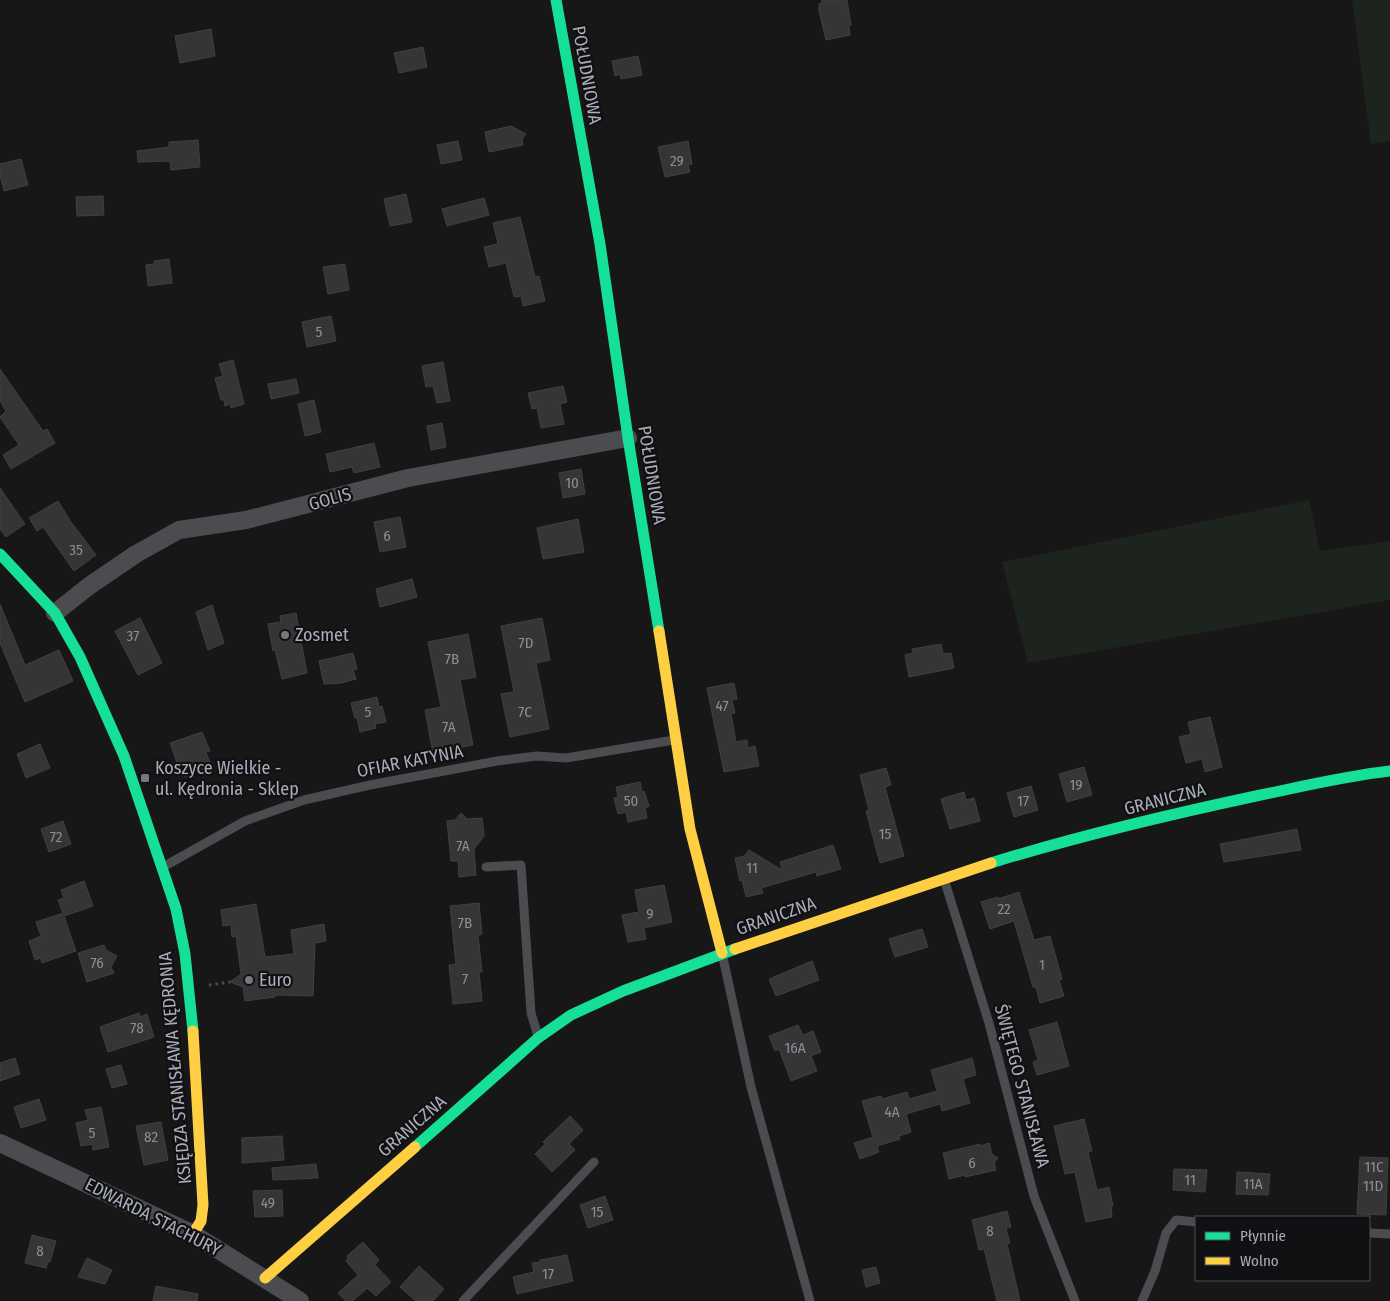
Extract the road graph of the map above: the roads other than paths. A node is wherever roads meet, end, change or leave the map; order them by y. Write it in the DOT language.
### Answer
graph roads {
  1 [pos="556,0"];
  2 [pos="628,438"];
  3 [pos="0,554"];
  4 [pos="55,613"];
  5 [pos="677,740"];
  6 [pos="1390,771"];
  7 [pos="163,867"];
  8 [pos="486,867"];
  9 [pos="943,878"];
  10 [pos="722,953"];
  11 [pos="538,1038"];
  12 [pos="0,1142"];
  13 [pos="594,1162"];
  14 [pos="1195,1222"];
  15 [pos="1370,1233"];
  16 [pos="193,1234"];
  17 [pos="1390,1234"];
  18 [pos="265,1278"];
  19 [pos="300,1301"];
  20 [pos="463,1301"];
  21 [pos="810,1301"];
  22 [pos="1075,1301"];
  23 [pos="1142,1301"];
  1 -- 2 [label="street, POŁUDNIOWA"];
  2 -- 4 [label="street, GOLIS"];
  2 -- 5 [label="street, POŁUDNIOWA"];
  3 -- 4 [label="street, KSIĘDZA STANISŁAWA KĘDRONIA"];
  4 -- 7 [label="street, KSIĘDZA STANISŁAWA KĘDRONIA"];
  5 -- 7 [label="lane, OFIAR KATYNIA"];
  5 -- 10 [label="street, POŁUDNIOWA"];
  6 -- 9 [label="street, GRANICZNA"];
  7 -- 16 [label="street, KSIĘDZA STANISŁAWA KĘDRONIA"];
  8 -- 11 [label="lane"];
  9 -- 10 [label="street, GRANICZNA"];
  9 -- 22 [label="lane, ŚWIĘTEGO STANISŁAWA"];
  10 -- 11 [label="street, GRANICZNA"];
  10 -- 21 [label="lane"];
  11 -- 18 [label="street, GRANICZNA"];
  12 -- 16 [label="street, EDWARDA STACHURY"];
  13 -- 20 [label="lane"];
  14 -- 23 [label="lane"];
  15 -- 17 [label="lane"];
  16 -- 18 [label="street, EDWARDA STACHURY"];
  18 -- 19 [label="street, EDWARDA STACHURY"];
}
